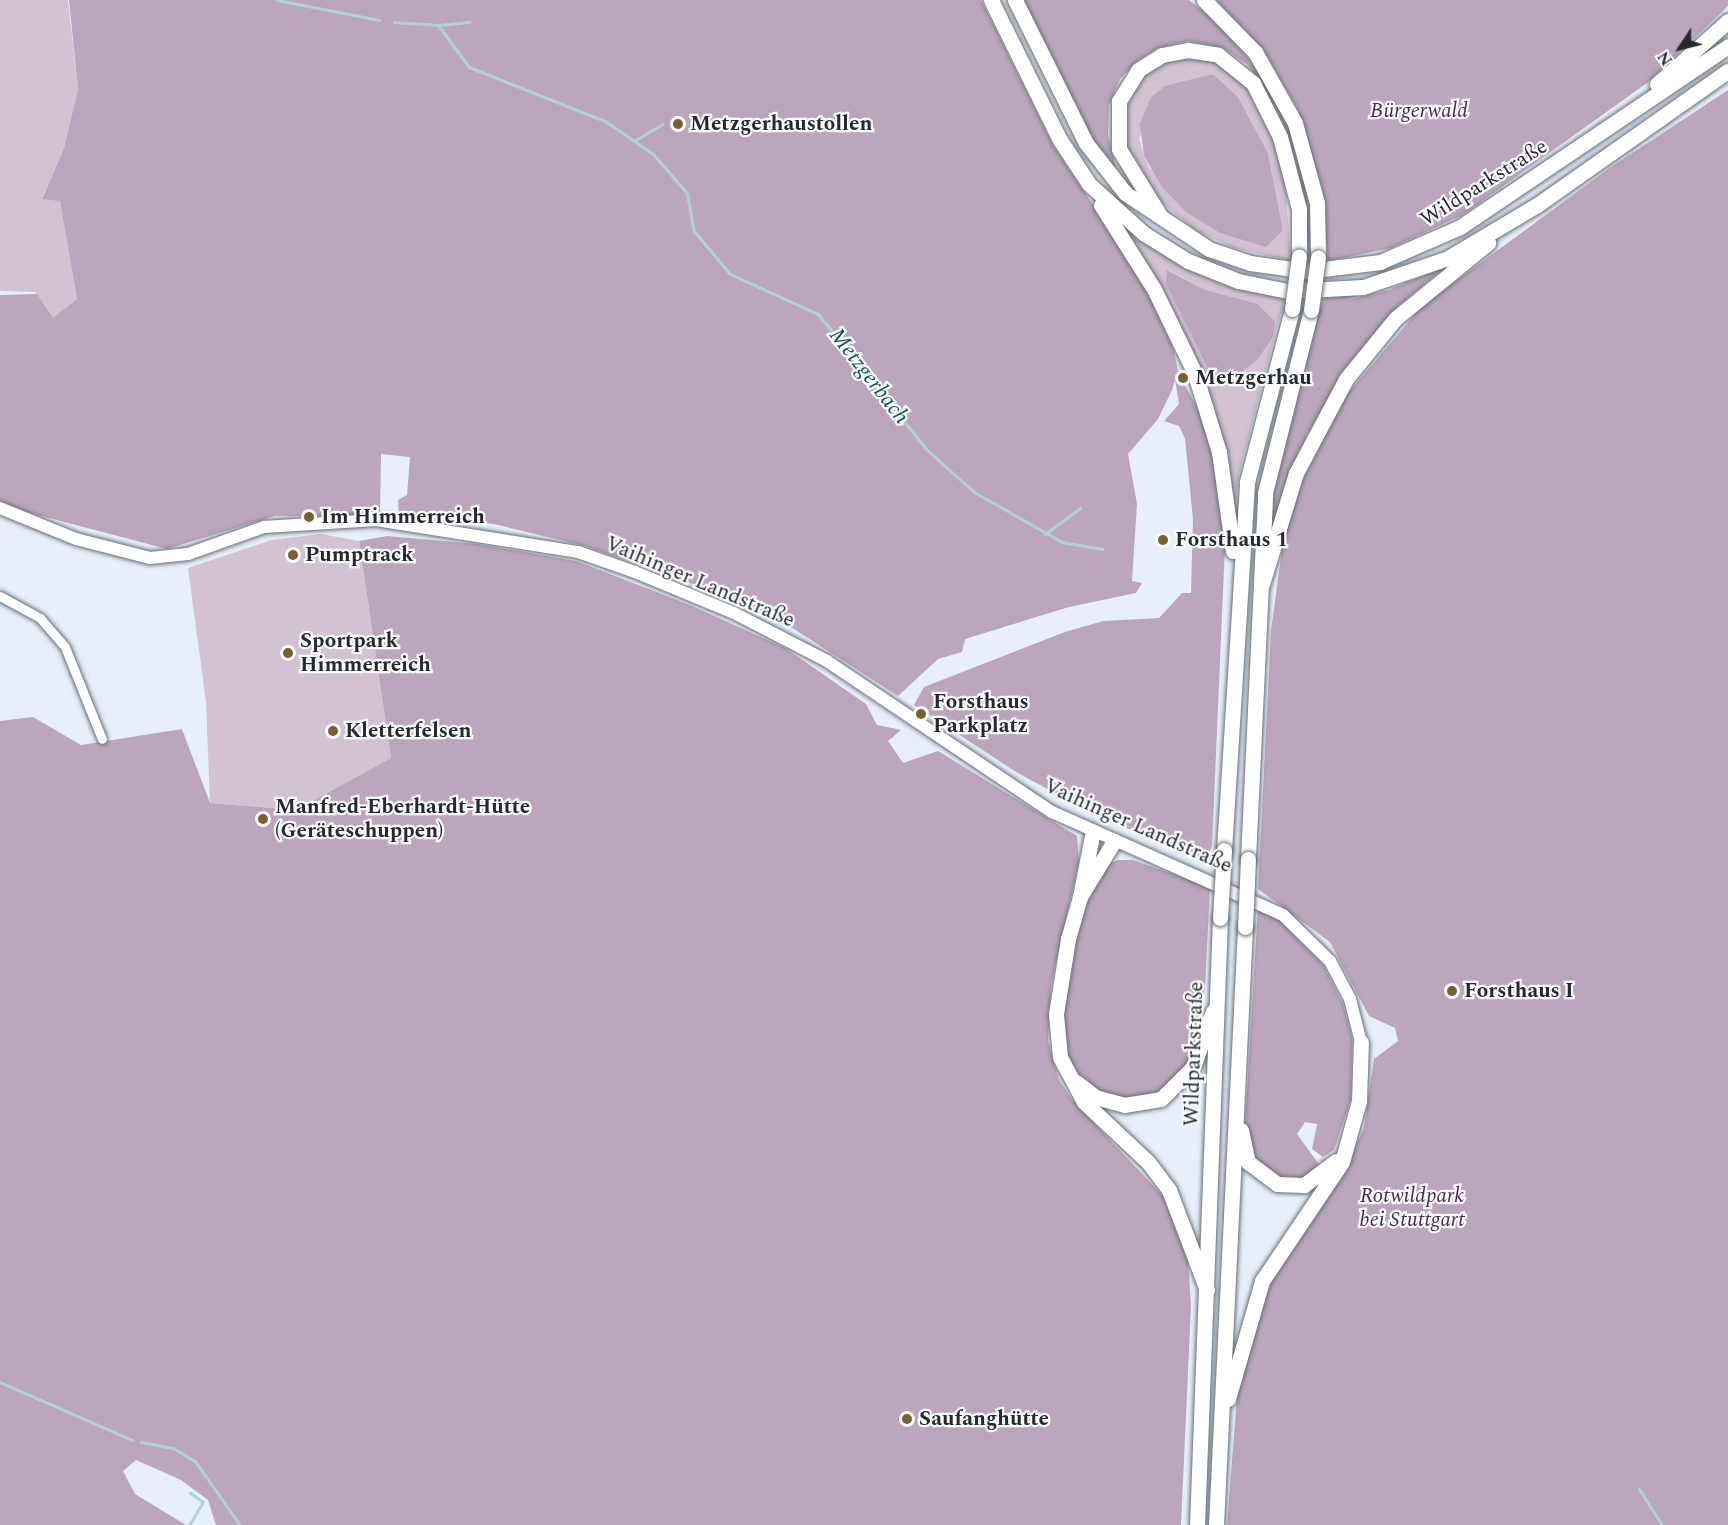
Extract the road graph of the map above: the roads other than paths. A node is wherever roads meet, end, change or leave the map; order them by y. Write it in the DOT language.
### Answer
graph roads {
  1 [pos="991,0"];
  2 [pos="1015,0"];
  3 [pos="1204,0"];
  4 [pos="1728,21"];
  5 [pos="1728,46"];
  6 [pos="1728,70"];
  7 [pos="1728,78"];
  8 [pos="1705,87"];
  9 [pos="1600,133"];
  10 [pos="1089,184"];
  11 [pos="1513,220"];
  12 [pos="1168,226"];
  13 [pos="0,508"];
  14 [pos="1237,584"];
  15 [pos="1261,586"];
  16 [pos="0,596"];
  17 [pos="102,740"];
  18 [pos="1093,831"];
  19 [pos="1114,841"];
  20 [pos="1080,897"];
  21 [pos="1217,995"];
  22 [pos="1361,1042"];
  23 [pos="1236,1066"];
  24 [pos="1065,1072"];
  25 [pos="1345,1149"];
  26 [pos="1208,1293"];
  27 [pos="1220,1427"];
  28 [pos="1197,1525"];
  29 [pos="1216,1525"];
  1 -- 10 [label="highway"];
  2 -- 12 [label="highway, Wildparkstraße"];
  3 -- 15 [label="highway, bridge"];
  4 -- 9 [label="highway"];
  5 -- 9 [label="highway, Wildparkstraße"];
  6 -- 8 [label="highway"];
  7 -- 8 [label="highway"];
  8 -- 11 [label="highway"];
  9 -- 12 [label="highway, Wildparkstraße"];
  10 -- 11 [label="highway"];
  10 -- 14 [label="highway"];
  11 -- 15 [label="highway"];
  12 -- 14 [label="highway, bridge"];
  13 -- 18 [label="street, Vaihinger Landstraße"];
  14 -- 21 [label="highway, Wildparkstraße, bridge"];
  15 -- 23 [label="highway, Wildparkstraße, bridge"];
  16 -- 17 [label="street"];
  18 -- 19 [label="street, Vaihinger Landstraße"];
  18 -- 20 [label="highway"];
  19 -- 20 [label="highway"];
  19 -- 22 [label="street, Vaihinger Landstraße"];
  20 -- 24 [label="highway"];
  21 -- 24 [label="highway"];
  21 -- 26 [label="highway, Wildparkstraße"];
  22 -- 25 [label="highway"];
  23 -- 25 [label="highway"];
  23 -- 27 [label="highway, Wildparkstraße"];
  24 -- 26 [label="highway"];
  25 -- 27 [label="highway"];
  26 -- 28 [label="highway, Wildparkstraße"];
  27 -- 29 [label="highway, Wildparkstraße"];
}
